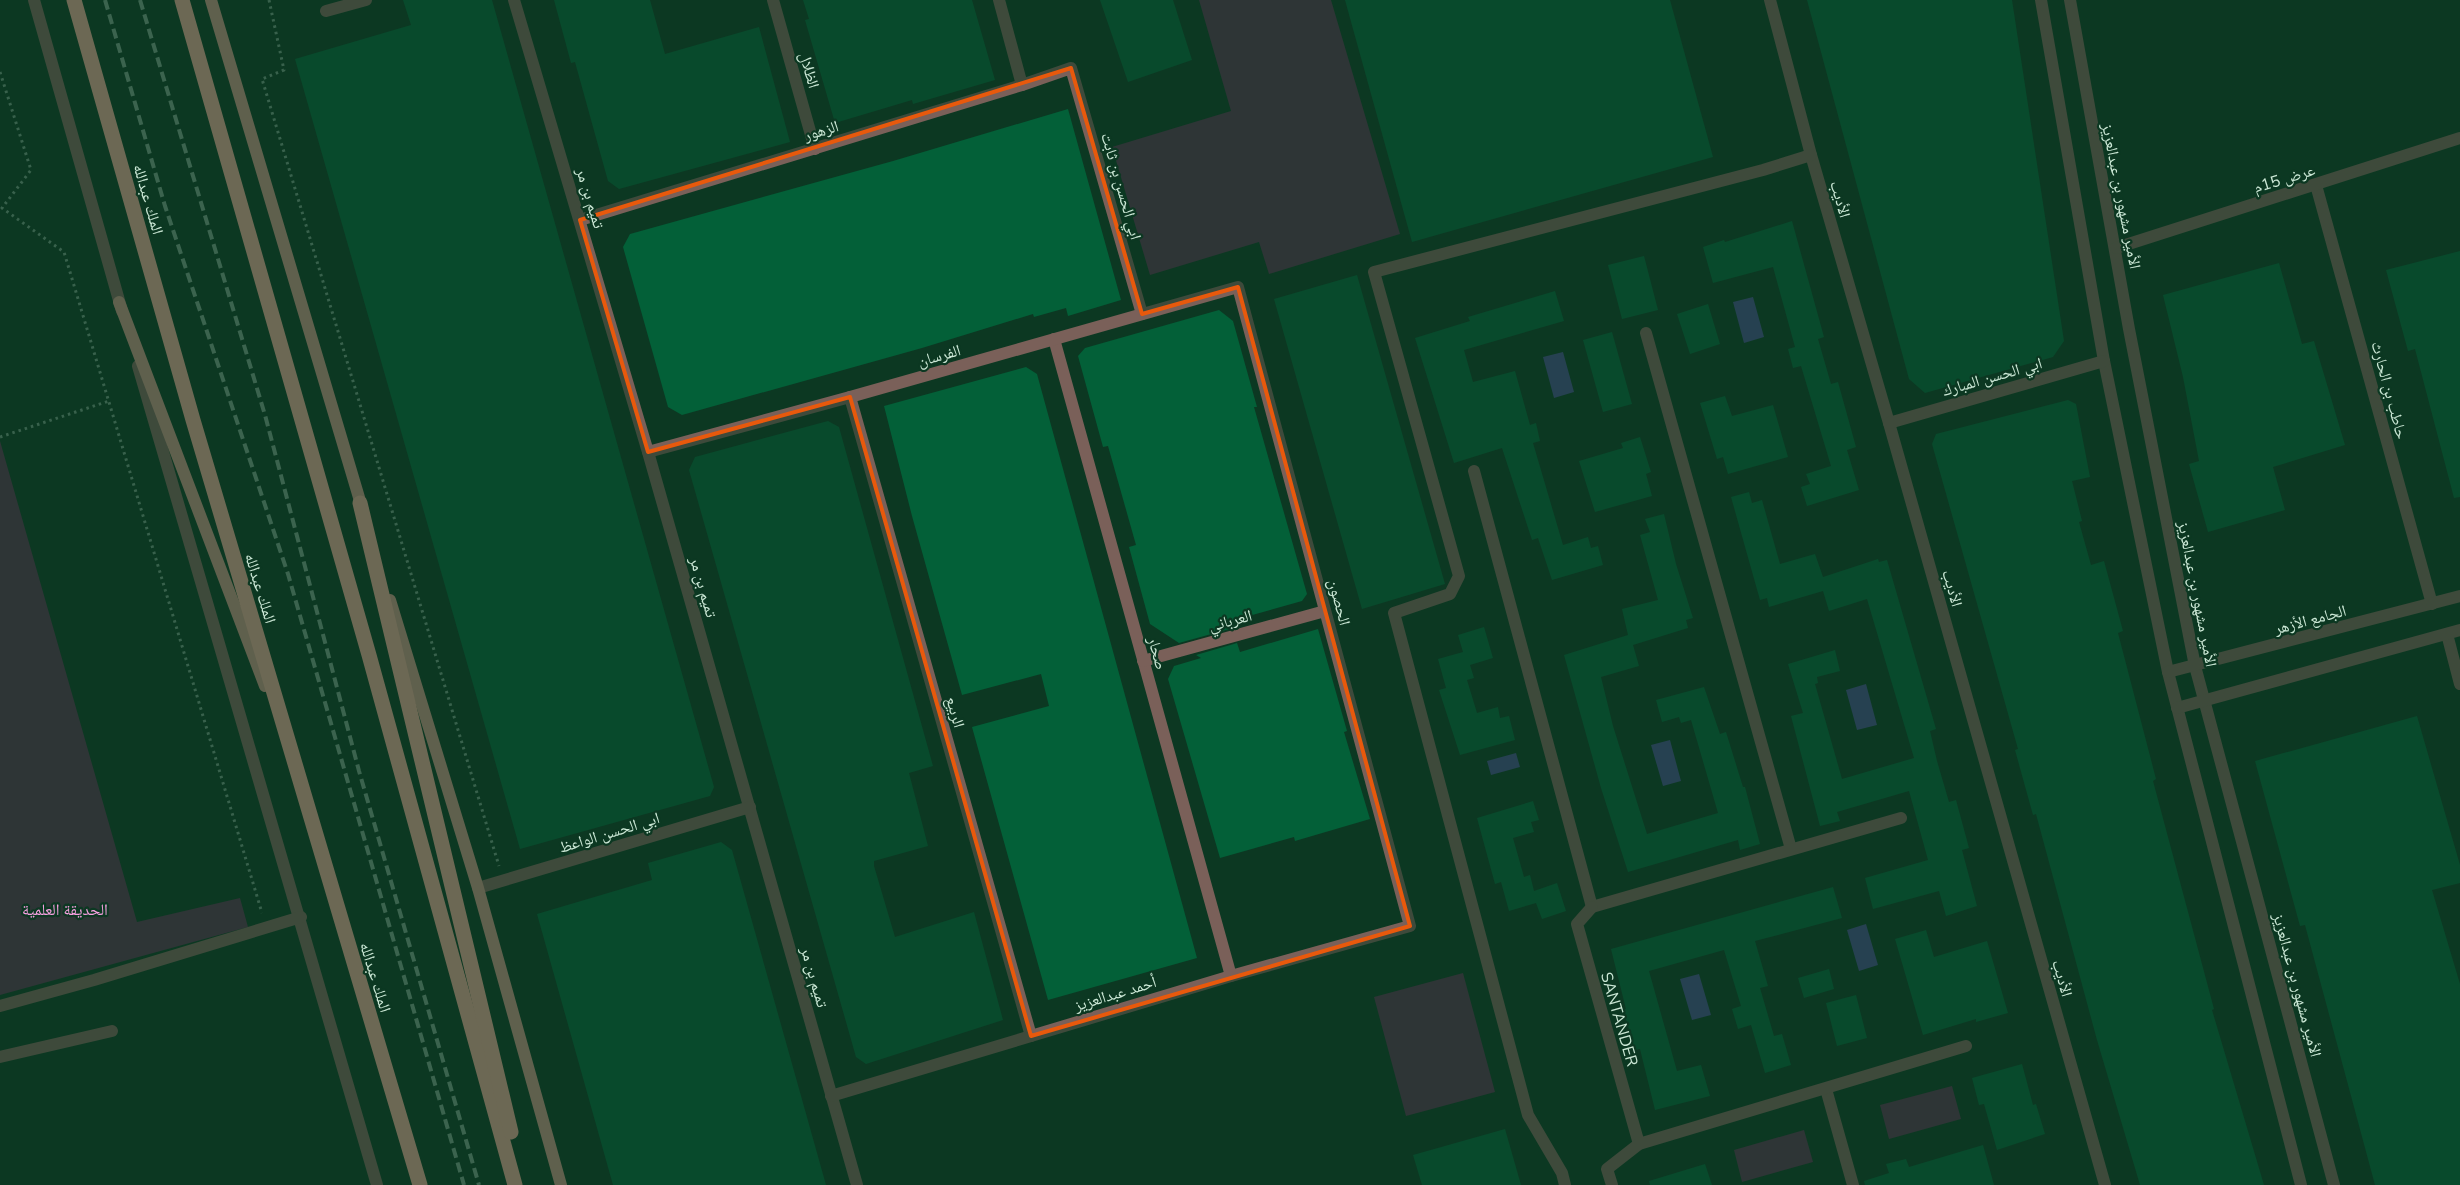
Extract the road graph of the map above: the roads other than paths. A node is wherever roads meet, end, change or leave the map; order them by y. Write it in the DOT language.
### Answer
graph roads {
  1 [pos="34,0"];
  2 [pos="74,0"];
  3 [pos="182,0"];
  4 [pos="211,0"];
  5 [pos="366,0"];
  6 [pos="514,0"];
  7 [pos="773,0"];
  8 [pos="999,0"];
  9 [pos="1770,0"];
  10 [pos="2041,0"];
  11 [pos="2070,0"];
  12 [pos="326,11"];
  13 [pos="1071,68"];
  14 [pos="1022,85"];
  15 [pos="2460,138"];
  16 [pos="815,149"];
  17 [pos="1811,155"];
  18 [pos="2316,185"];
  19 [pos="580,220"];
  20 [pos="2116,248"];
  21 [pos="1238,287"];
  22 [pos="119,302"];
  23 [pos="1142,314"];
  24 [pos="1646,333"];
  25 [pos="1054,339"];
  26 [pos="2104,361"];
  27 [pos="850,398"];
  28 [pos="1889,423"];
  29 [pos="648,452"];
  30 [pos="1474,471"];
  31 [pos="360,503"];
  32 [pos="2460,596"];
  33 [pos="2432,604"];
  34 [pos="1325,611"];
  35 [pos="2460,630"];
  36 [pos="2447,634"];
  37 [pos="1143,661"];
  38 [pos="2196,666"];
  39 [pos="2168,672"];
  40 [pos="2460,684"];
  41 [pos="2205,702"];
  42 [pos="2177,708"];
  43 [pos="294,760"];
  44 [pos="750,807"];
  45 [pos="1901,818"];
  46 [pos="1791,849"];
  47 [pos="478,888"];
  48 [pos="1592,907"];
  49 [pos="301,917"];
  50 [pos="1410,926"];
  51 [pos="1231,976"];
  52 [pos="0,1006"];
  53 [pos="112,1031"];
  54 [pos="1031,1036"];
  55 [pos="1966,1046"];
  56 [pos="0,1057"];
  57 [pos="1826,1089"];
  58 [pos="831,1096"];
  59 [pos="1639,1144"];
  60 [pos="378,1185"];
  61 [pos="420,1185"];
  62 [pos="515,1185"];
  63 [pos="523,1185"];
  64 [pos="561,1185"];
  65 [pos="857,1185"];
  66 [pos="1565,1185"];
  67 [pos="1612,1185"];
  68 [pos="1853,1185"];
  69 [pos="2104,1185"];
  70 [pos="2301,1185"];
  71 [pos="2334,1185"];
  1 -- 22 [label="street"];
  2 -- 43 [label="highway, الملك عبدالله"];
  3 -- 62 [label="highway"];
  4 -- 31 [label="main road"];
  5 -- 12 [label="street"];
  6 -- 19 [label="street, تميم بن مر"];
  7 -- 16 [label="street, الظلال"];
  8 -- 14 [label="street"];
  9 -- 17 [label="street, الأديب"];
  10 -- 26 [label="street"];
  11 -- 20 [label="street, الأمير مشهور بن عبدالعزيز"];
  13 -- 14 [label="street, الزهور"];
  13 -- 23 [label="street, ابي الحسن بن ثابت"];
  14 -- 16 [label="street, الزهور"];
  15 -- 18 [label="street, عرض 15م"];
  16 -- 19 [label="street, الزهور"];
  17 -- 28 [label="street, الأديب"];
  17 -- 66 [label="street"];
  18 -- 20 [label="street, عرض 15م"];
  18 -- 33 [label="street, حاطب بن الحارث"];
  19 -- 29 [label="street, تميم بن مر"];
  20 -- 38 [label="street, الأمير مشهور بن عبدالعزيز"];
  21 -- 23 [label="street, الفرسان"];
  21 -- 34 [label="street, الحصون"];
  22 -- 43 [label="main road"];
  22 -- 49 [label="street"];
  23 -- 25 [label="street, الفرسان"];
  24 -- 46 [label="street"];
  25 -- 27 [label="street, الفرسان"];
  25 -- 37 [label="street, صحار"];
  26 -- 28 [label="street, ابي الحسن المبارك"];
  26 -- 39 [label="street"];
  27 -- 29 [label="street, الفرسان"];
  27 -- 54 [label="street, الربيع"];
  28 -- 69 [label="street, الأديب"];
  29 -- 44 [label="street, تميم بن مر"];
  30 -- 48 [label="street"];
  31 -- 47 [label="main road"];
  31 -- 63 [label="highway"];
  32 -- 33 [label="street, الجامع الأزهر"];
  33 -- 38 [label="street, الجامع الأزهر"];
  34 -- 37 [label="street, العرباني"];
  34 -- 50 [label="street, الحصون"];
  35 -- 36 [label="street"];
  36 -- 40 [label="street"];
  36 -- 41 [label="street"];
  37 -- 51 [label="street, صحار"];
  38 -- 39 [label="street, الجامع الأزهر"];
  38 -- 41 [label="street, الأمير مشهور بن عبدالعزيز"];
  39 -- 42 [label="street"];
  41 -- 42 [label="street"];
  41 -- 71 [label="street, الأمير مشهور بن عبدالعزيز"];
  42 -- 70 [label="street"];
  43 -- 61 [label="highway, الملك عبدالله"];
  44 -- 47 [label="street, ابي الحسن الواعظ"];
  44 -- 58 [label="street, تميم بن مر"];
  45 -- 46 [label="street"];
  46 -- 48 [label="street"];
  47 -- 64 [label="main road"];
  48 -- 59 [label="street, SANTANDER"];
  49 -- 52 [label="street"];
  49 -- 60 [label="street"];
  50 -- 51 [label="street, أحمد عبدالعزيز"];
  51 -- 54 [label="street, أحمد عبدالعزيز"];
  53 -- 56 [label="street"];
  54 -- 58 [label="street, أحمد عبدالعزيز"];
  55 -- 57 [label="street"];
  57 -- 59 [label="street"];
  57 -- 68 [label="street"];
  58 -- 65 [label="street, تميم بن مر"];
  59 -- 67 [label="street"];
}
